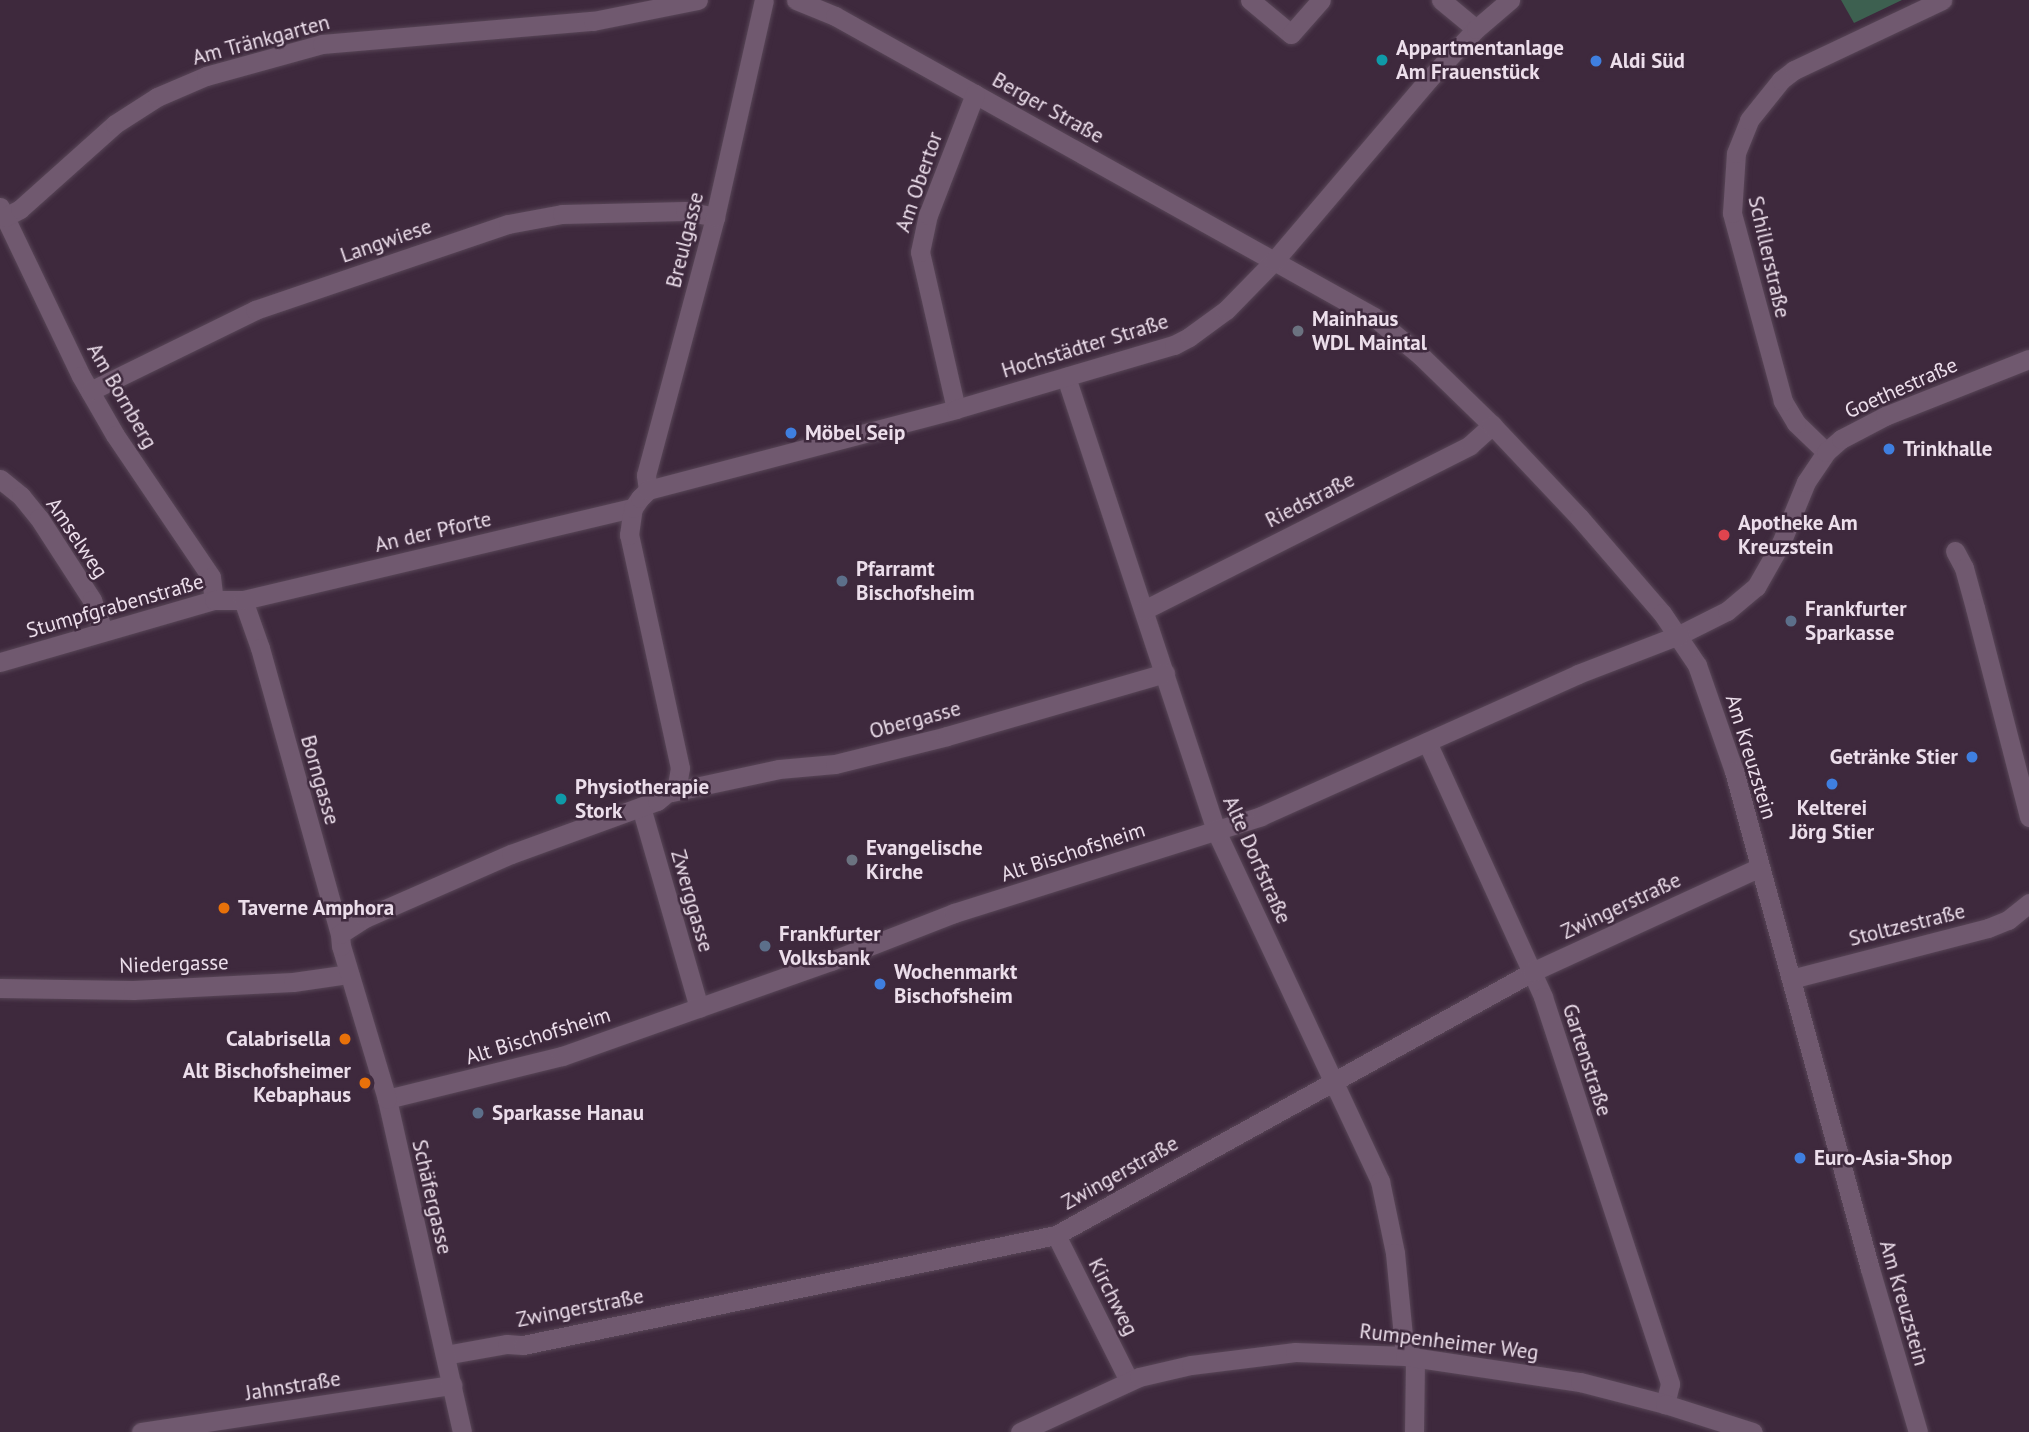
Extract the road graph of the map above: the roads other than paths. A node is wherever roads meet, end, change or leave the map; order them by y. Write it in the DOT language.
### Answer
graph roads {
  1 [pos="698,0"];
  2 [pos="764,0"];
  3 [pos="796,0"];
  4 [pos="1250,0"];
  5 [pos="1321,0"];
  6 [pos="1441,0"];
  7 [pos="1510,0"];
  8 [pos="1942,0"];
  9 [pos="1476,29"];
  10 [pos="975,94"];
  11 [pos="2,212"];
  12 [pos="715,217"];
  13 [pos="1274,261"];
  14 [pos="2029,359"];
  15 [pos="1066,377"];
  16 [pos="90,391"];
  17 [pos="956,409"];
  18 [pos="1492,425"];
  19 [pos="1826,453"];
  20 [pos="0,479"];
  21 [pos="656,488"];
  22 [pos="633,508"];
  23 [pos="1955,551"];
  24 [pos="214,600"];
  25 [pos="243,600"];
  26 [pos="1143,610"];
  27 [pos="103,631"];
  28 [pos="1679,635"];
  29 [pos="0,662"];
  30 [pos="1165,673"];
  31 [pos="1427,742"];
  32 [pos="672,792"];
  33 [pos="641,807"];
  34 [pos="2029,817"];
  35 [pos="1216,831"];
  36 [pos="1760,867"];
  37 [pos="2029,904"];
  38 [pos="340,934"];
  39 [pos="1532,972"];
  40 [pos="349,974"];
  41 [pos="1791,979"];
  42 [pos="0,988"];
  43 [pos="699,1008"];
  44 [pos="1334,1079"];
  45 [pos="387,1099"];
  46 [pos="1056,1234"];
  47 [pos="445,1356"];
  48 [pos="1410,1356"];
  49 [pos="1129,1381"];
  50 [pos="452,1385"];
  51 [pos="1665,1404"];
  52 [pos="141,1432"];
  53 [pos="462,1432"];
  54 [pos="1020,1432"];
  55 [pos="1414,1432"];
  56 [pos="1753,1432"];
  57 [pos="1918,1432"];
  1 -- 11 [label="street, Am Tränkgarten"];
  2 -- 12 [label="street, Breulgasse"];
  3 -- 10 [label="street, Berger Straße"];
  4 -- 5 [label="street"];
  6 -- 9 [label="street"];
  7 -- 9 [label="street, Hochstädter Straße"];
  8 -- 19 [label="street, Schillerstraße"];
  9 -- 13 [label="street, Hochstädter Straße"];
  10 -- 13 [label="street, Berger Straße"];
  10 -- 17 [label="street, Am Obertor"];
  11 -- 16 [label="street, Am Bornberg"];
  12 -- 16 [label="street, Langwiese"];
  12 -- 21 [label="street, Breulgasse"];
  13 -- 15 [label="street, Hochstädter Straße"];
  13 -- 18 [label="street, Am Kreuzstein"];
  14 -- 19 [label="street, Goethestraße"];
  15 -- 17 [label="street, Hochstädter Straße"];
  15 -- 26 [label="street, Alte Dorfstraße"];
  16 -- 24 [label="street, Am Bornberg"];
  17 -- 21 [label="street, Hochstädter Straße"];
  18 -- 26 [label="street, Riedstraße"];
  18 -- 28 [label="street, Am Kreuzstein"];
  19 -- 28 [label="street, Goethestraße"];
  20 -- 27 [label="street, Amselweg"];
  21 -- 22 [label="street"];
  22 -- 25 [label="street, An der Pforte"];
  22 -- 32 [label="street"];
  23 -- 34 [label="street"];
  24 -- 25 [label="street, Stumpfgrabenstraße"];
  24 -- 27 [label="street, Stumpfgrabenstraße"];
  25 -- 38 [label="street, Borngasse"];
  26 -- 30 [label="street, Alte Dorfstraße"];
  27 -- 29 [label="street, Stumpfgrabenstraße"];
  28 -- 31 [label="street, Alt Bischofsheim"];
  28 -- 36 [label="street, Am Kreuzstein"];
  30 -- 32 [label="street, Obergasse"];
  30 -- 35 [label="street, Alte Dorfstraße"];
  31 -- 35 [label="street, Alt Bischofsheim"];
  31 -- 39 [label="street, Gartenstraße"];
  32 -- 33 [label="street, Obergasse"];
  33 -- 38 [label="street, Obergasse"];
  33 -- 43 [label="street, Zwerggasse"];
  35 -- 43 [label="street, Alt Bischofsheim"];
  35 -- 44 [label="street, Alte Dorfstraße"];
  36 -- 39 [label="street, Zwingerstraße"];
  36 -- 41 [label="street, Am Kreuzstein"];
  37 -- 41 [label="street, Stoltzestraße"];
  38 -- 40 [label="street, Borngasse"];
  39 -- 44 [label="street, Zwingerstraße"];
  39 -- 51 [label="street, Gartenstraße"];
  40 -- 42 [label="street, Niedergasse"];
  40 -- 45 [label="street, Schäfergasse"];
  41 -- 57 [label="street, Am Kreuzstein"];
  43 -- 45 [label="street, Alt Bischofsheim"];
  44 -- 46 [label="street, Zwingerstraße"];
  44 -- 48 [label="street, Alte Dorfstraße"];
  45 -- 47 [label="street, Schäfergasse"];
  46 -- 47 [label="street, Zwingerstraße"];
  46 -- 49 [label="street, Kirchweg"];
  47 -- 50 [label="street, Schäfergasse"];
  48 -- 49 [label="street, Rumpenheimer Weg"];
  48 -- 51 [label="street, Rumpenheimer Weg"];
  48 -- 55 [label="street, Alte Dorfstraße"];
  49 -- 54 [label="street, Rumpenheimer Weg"];
  50 -- 52 [label="street, Jahnstraße"];
  50 -- 53 [label="street, Schäfergasse"];
  51 -- 56 [label="street, Rumpenheimer Weg"];
}
